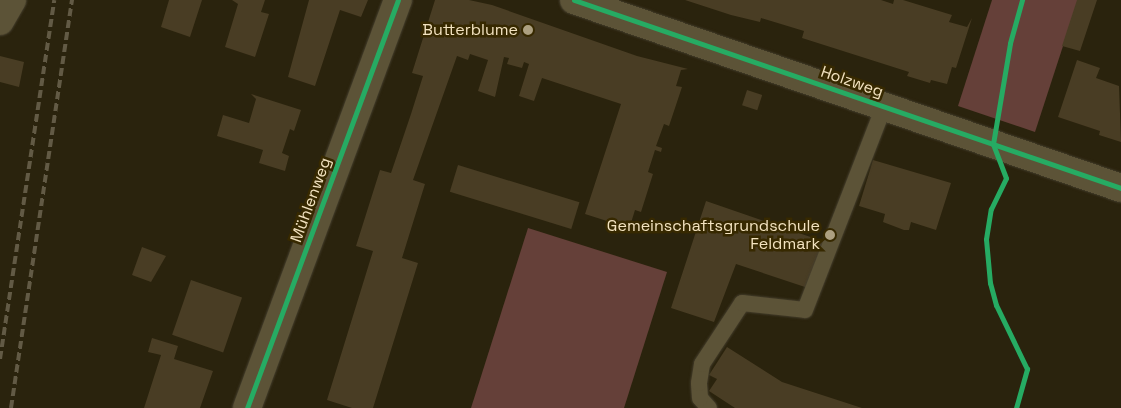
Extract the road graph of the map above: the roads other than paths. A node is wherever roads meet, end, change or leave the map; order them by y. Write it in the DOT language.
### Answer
graph roads {
  1 [pos="12,0"];
  2 [pos="398,0"];
  3 [pos="574,0"];
  4 [pos="0,21"];
  5 [pos="884,106"];
  6 [pos="1121,188"];
  7 [pos="247,408"];
  8 [pos="709,408"];
  1 -- 4 [label="street"];
  2 -- 7 [label="street, Mühlenweg"];
  3 -- 5 [label="street, Holzweg"];
  5 -- 6 [label="street, Holzweg"];
  5 -- 8 [label="lane"];
}
